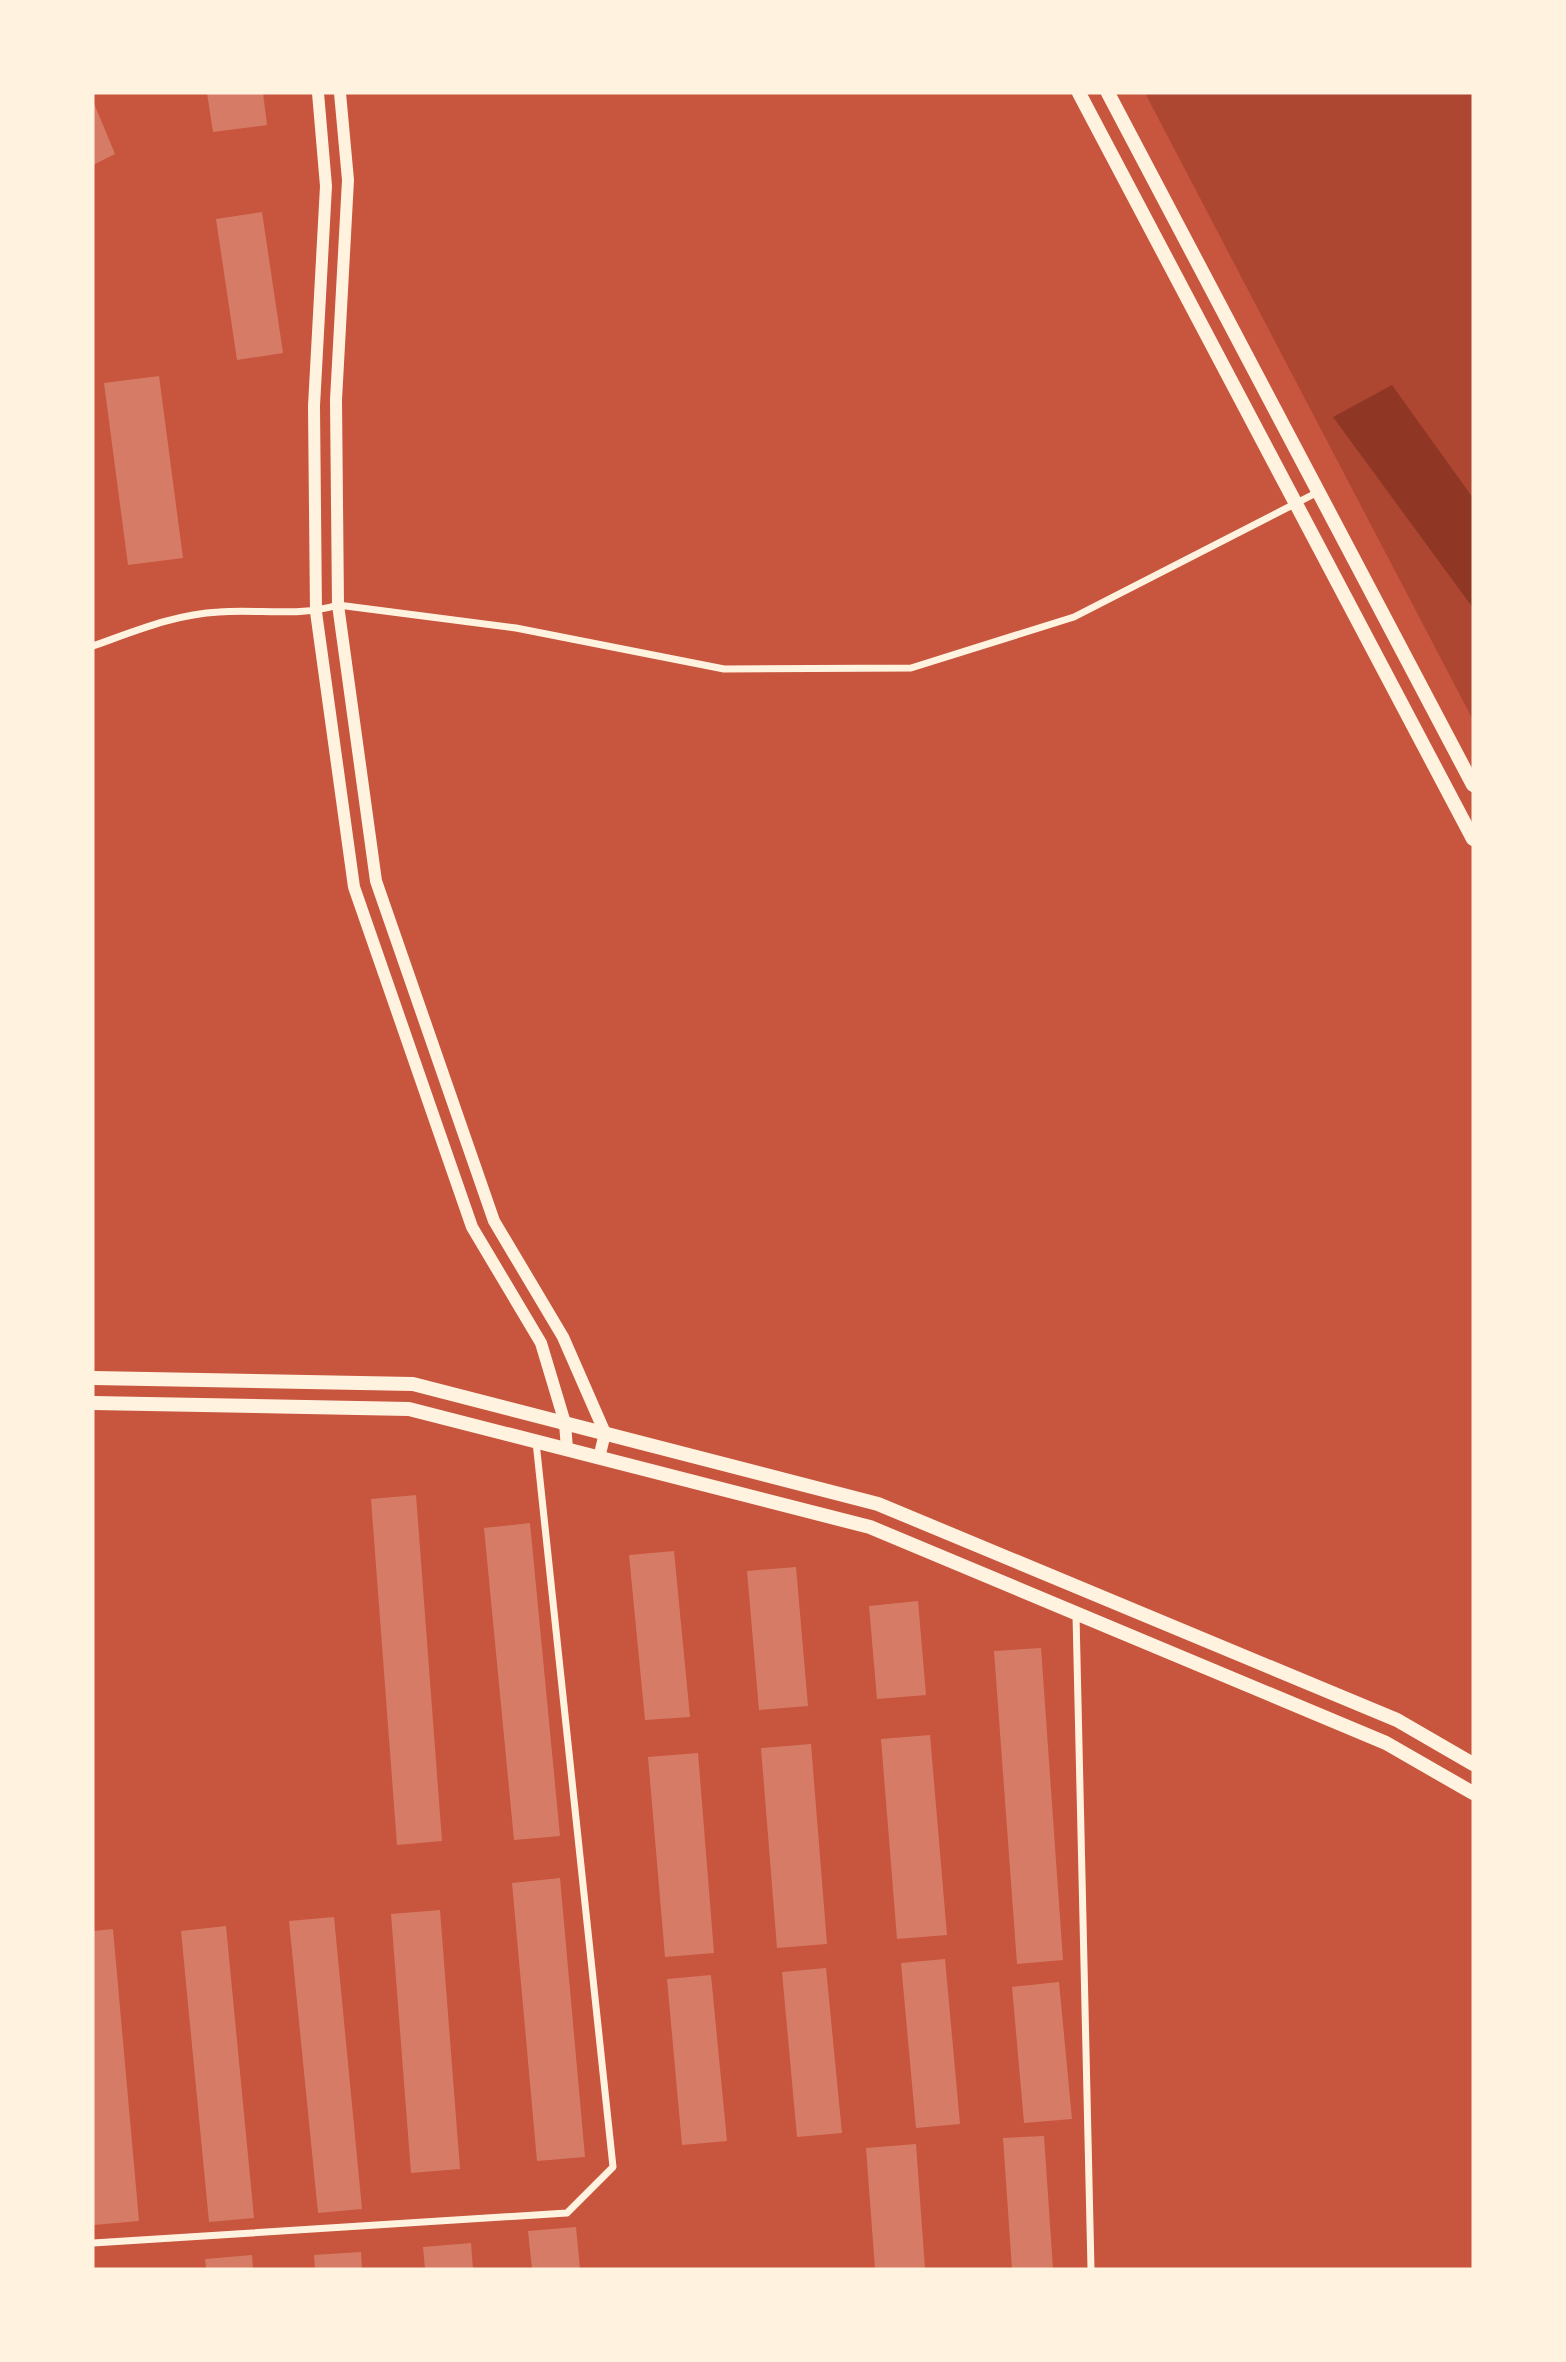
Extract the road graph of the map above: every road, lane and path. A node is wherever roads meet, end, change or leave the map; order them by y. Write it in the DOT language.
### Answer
graph roads {
  1 [pos="318,93"];
  2 [pos="340,93"];
  3 [pos="1079,93"];
  4 [pos="1108,93"];
  5 [pos="1319,492"];
  6 [pos="1297,505"];
  7 [pos="338,605"];
  8 [pos="316,612"];
  9 [pos="93,646"];
  10 [pos="1473,785"];
  11 [pos="1473,839"];
  12 [pos="93,1378"];
  13 [pos="93,1403"];
  14 [pos="565,1423"];
  15 [pos="605,1433"];
  16 [pos="536,1441"];
  17 [pos="567,1449"];
  18 [pos="599,1458"];
  19 [pos="1076,1615"];
  20 [pos="1473,1764"];
  21 [pos="1473,1793"];
  22 [pos="93,2243"];
  23 [pos="1091,2269"];
  1 -- 8 [label="street"];
  2 -- 7 [label="street"];
  3 -- 6 [label="main road"];
  4 -- 5 [label="main road"];
  5 -- 6 [label="street"];
  5 -- 10 [label="main road"];
  6 -- 7 [label="street"];
  6 -- 11 [label="main road"];
  7 -- 8 [label="street"];
  7 -- 15 [label="street"];
  8 -- 9 [label="street"];
  8 -- 14 [label="street"];
  12 -- 14 [label="main road"];
  13 -- 16 [label="main road"];
  14 -- 15 [label="main road"];
  14 -- 17 [label="street"];
  15 -- 18 [label="street"];
  15 -- 20 [label="main road"];
  16 -- 17 [label="main road"];
  16 -- 22 [label="street"];
  17 -- 18 [label="main road"];
  18 -- 19 [label="main road"];
  19 -- 21 [label="main road"];
  19 -- 23 [label="street"];
}
